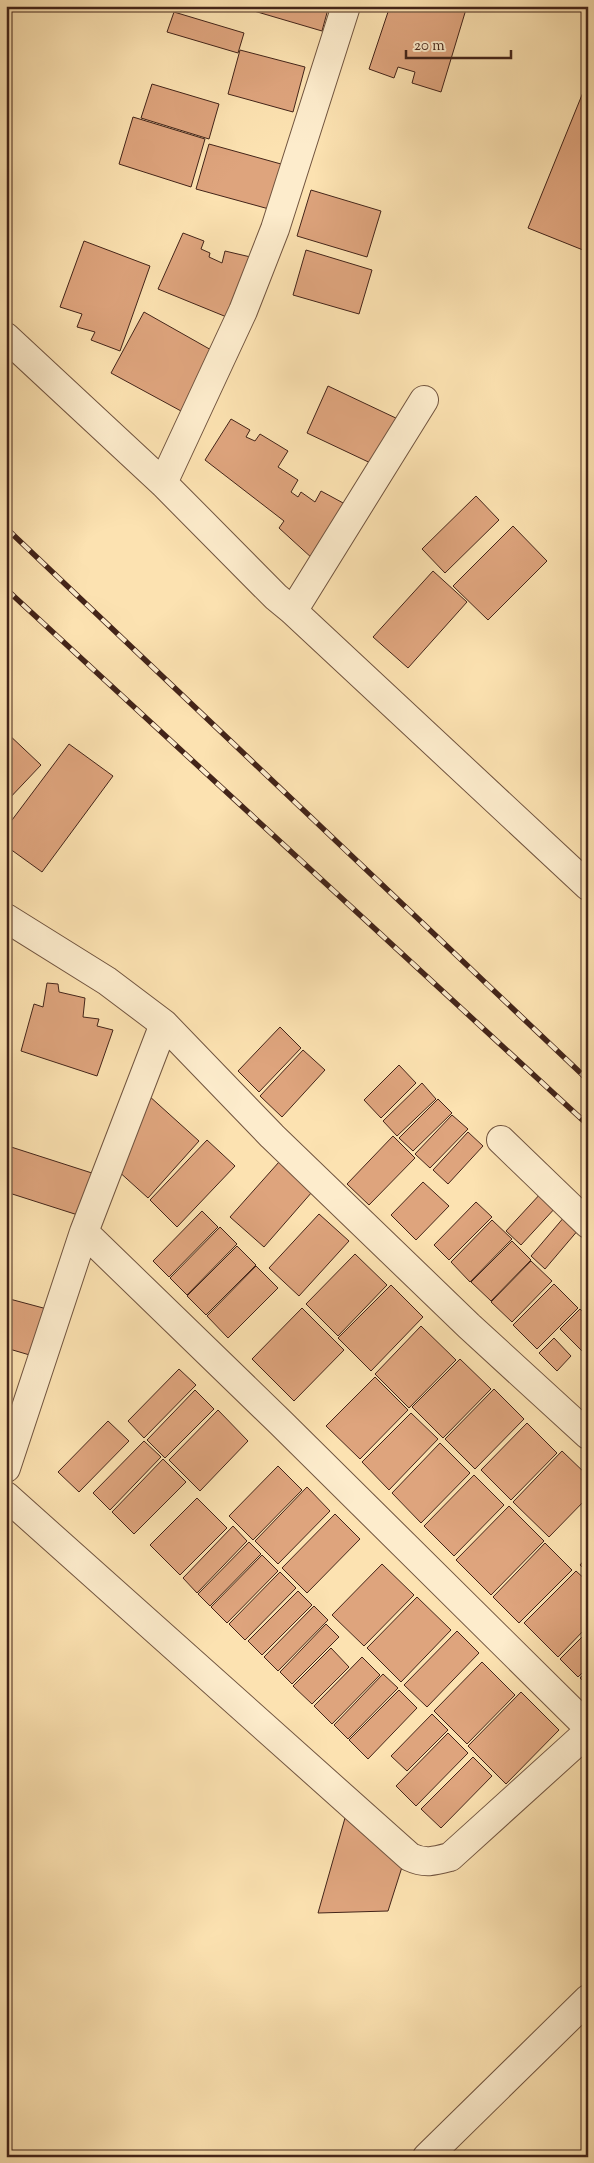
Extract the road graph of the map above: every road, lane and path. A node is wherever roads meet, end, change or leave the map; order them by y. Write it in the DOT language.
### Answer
graph roads {
  1 [pos="346,6"];
  2 [pos="6,337"];
  3 [pos="424,400"];
  4 [pos="163,483"];
  5 [pos="294,611"];
  6 [pos="588,886"];
  7 [pos="6,918"];
  8 [pos="164,1024"];
  9 [pos="501,1140"];
  10 [pos="588,1224"];
  11 [pos="84,1232"];
  12 [pos="588,1435"];
  13 [pos="6,1468"];
  14 [pos="6,1496"];
  15 [pos="588,1727"];
  16 [pos="588,1732"];
  17 [pos="588,1998"];
  18 [pos="427,2157"];
  1 -- 4 [label="street"];
  2 -- 4 [label="street"];
  3 -- 5 [label="street"];
  4 -- 5 [label="street"];
  5 -- 6 [label="street"];
  7 -- 8 [label="street"];
  8 -- 11 [label="street"];
  8 -- 12 [label="street"];
  9 -- 10 [label="street"];
  11 -- 13 [label="street"];
  11 -- 15 [label="street"];
  14 -- 16 [label="street"];
  17 -- 18 [label="street"];
}
